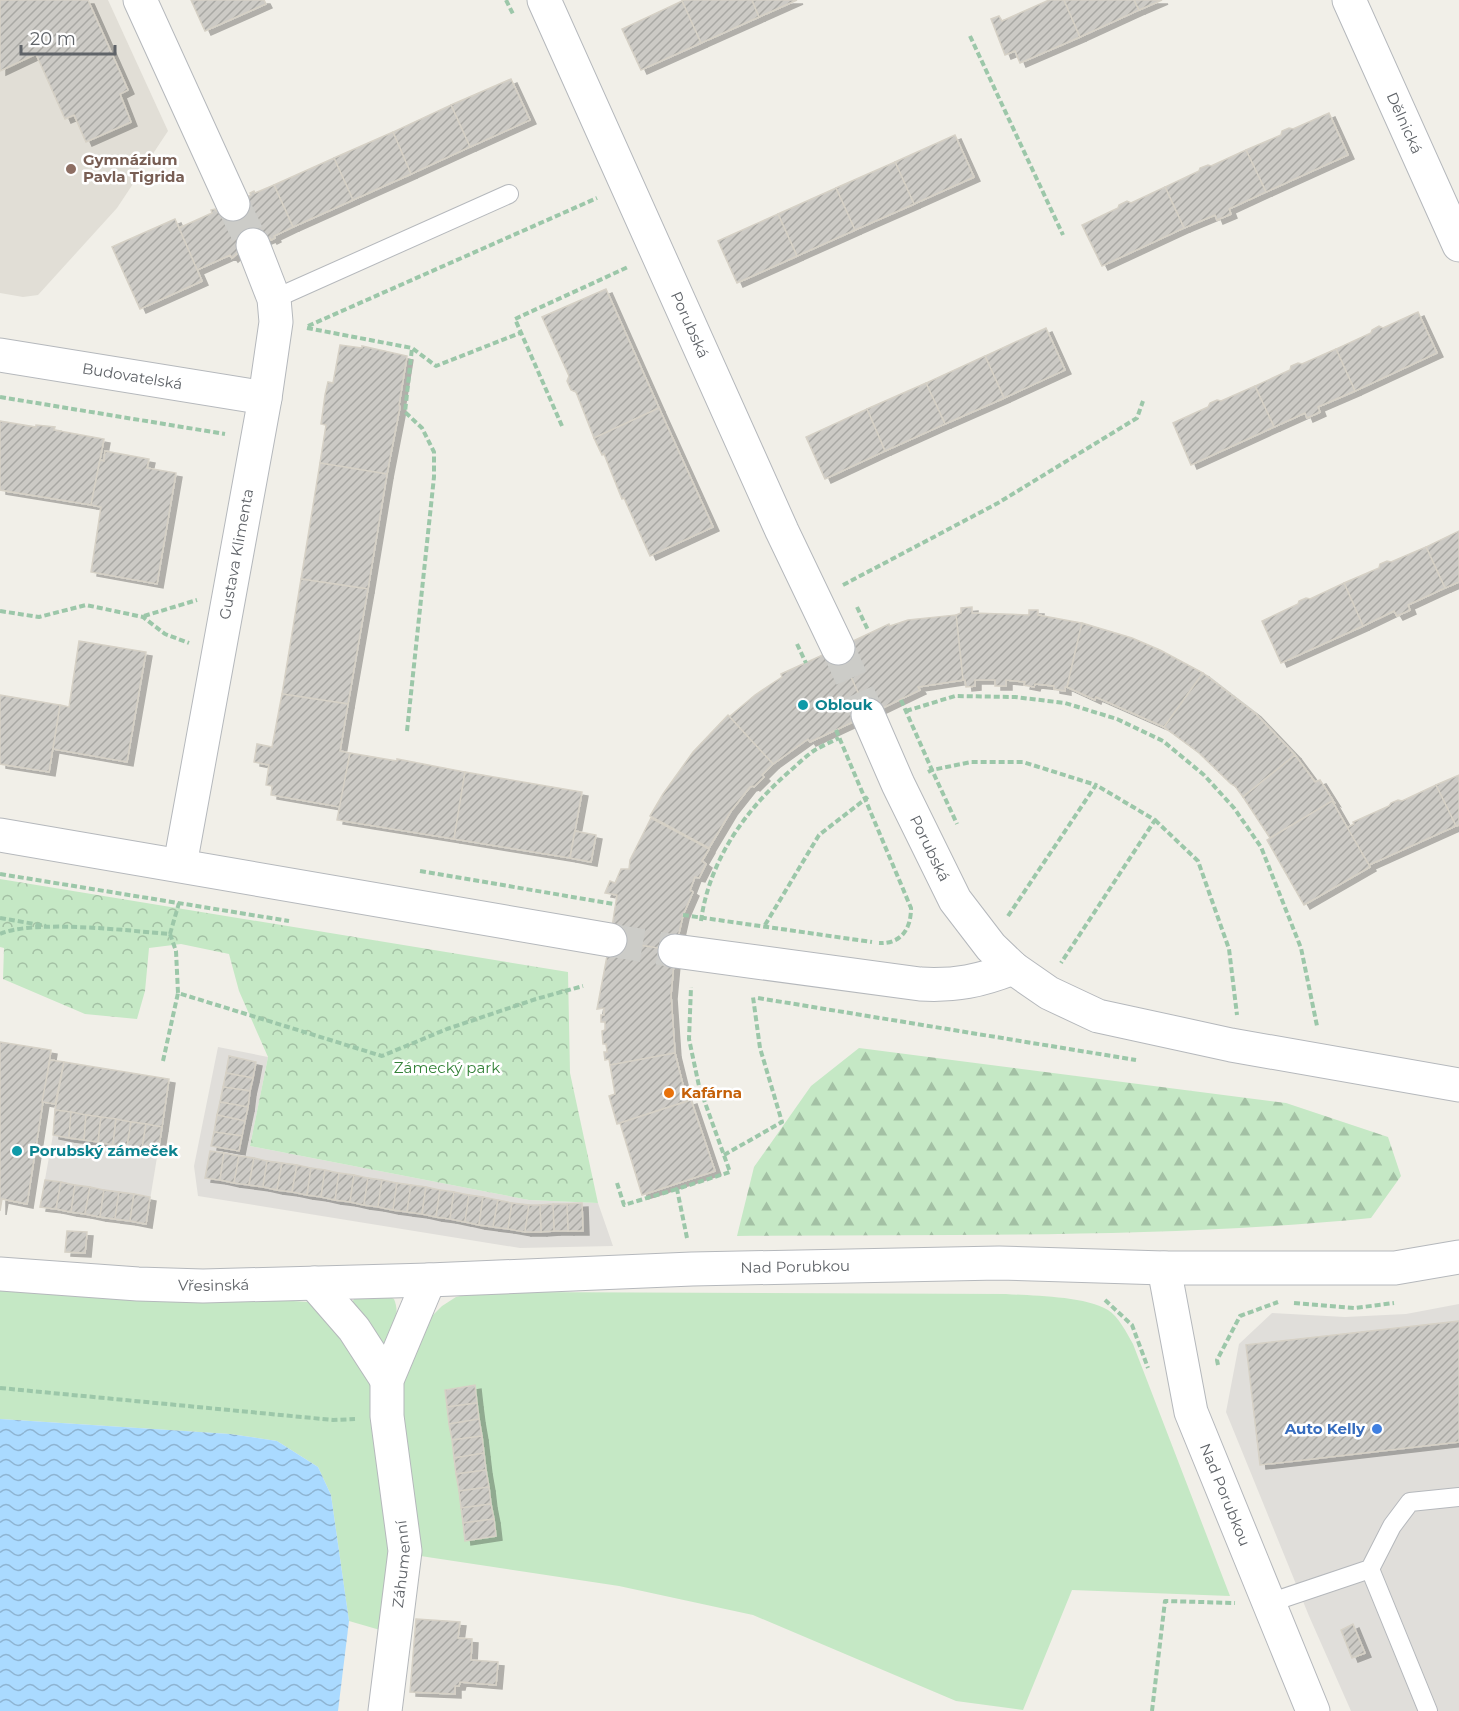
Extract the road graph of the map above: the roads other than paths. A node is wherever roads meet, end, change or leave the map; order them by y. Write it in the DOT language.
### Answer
graph roads {
  1 [pos="140,0"];
  2 [pos="544,0"];
  3 [pos="1349,0"];
  4 [pos="509,194"];
  5 [pos="233,204"];
  6 [pos="253,245"];
  7 [pos="1459,245"];
  8 [pos="274,299"];
  9 [pos="0,356"];
  10 [pos="264,398"];
  11 [pos="838,648"];
  12 [pos="868,715"];
  13 [pos="0,835"];
  14 [pos="180,865"];
  15 [pos="610,940"];
  16 [pos="687,953"];
  17 [pos="1013,968"];
  18 [pos="1459,1085"];
  19 [pos="1459,1257"];
  20 [pos="1164,1268"];
  21 [pos="0,1274"];
  22 [pos="429,1280"];
  23 [pos="314,1283"];
  24 [pos="387,1380"];
  25 [pos="1459,1497"];
  26 [pos="1370,1569"];
  27 [pos="1269,1603"];
  28 [pos="385,1711"];
  29 [pos="1313,1711"];
  30 [pos="1428,1711"];
  1 -- 5 [label="street"];
  2 -- 11 [label="street, Porubská"];
  3 -- 7 [label="street, Dělnická"];
  4 -- 8 [label="lane"];
  6 -- 8 [label="street, Gustava Klimenta"];
  8 -- 10 [label="street, Gustava Klimenta"];
  9 -- 10 [label="street, Budovatelská"];
  10 -- 14 [label="street, Gustava Klimenta"];
  12 -- 17 [label="street, Porubská"];
  13 -- 14 [label="street"];
  14 -- 15 [label="street"];
  16 -- 17 [label="street"];
  17 -- 18 [label="street, Porubská"];
  19 -- 20 [label="street, Nad Porubkou"];
  20 -- 22 [label="street, Nad Porubkou"];
  20 -- 27 [label="street, Nad Porubkou"];
  21 -- 23 [label="street, Vřesinská"];
  22 -- 23 [label="street, Vřesinská"];
  22 -- 24 [label="street, Záhumenní"];
  23 -- 24 [label="street"];
  24 -- 28 [label="street, Záhumenní"];
  25 -- 26 [label="lane"];
  26 -- 27 [label="lane"];
  26 -- 30 [label="lane"];
  27 -- 29 [label="street, Nad Porubkou"];
}
